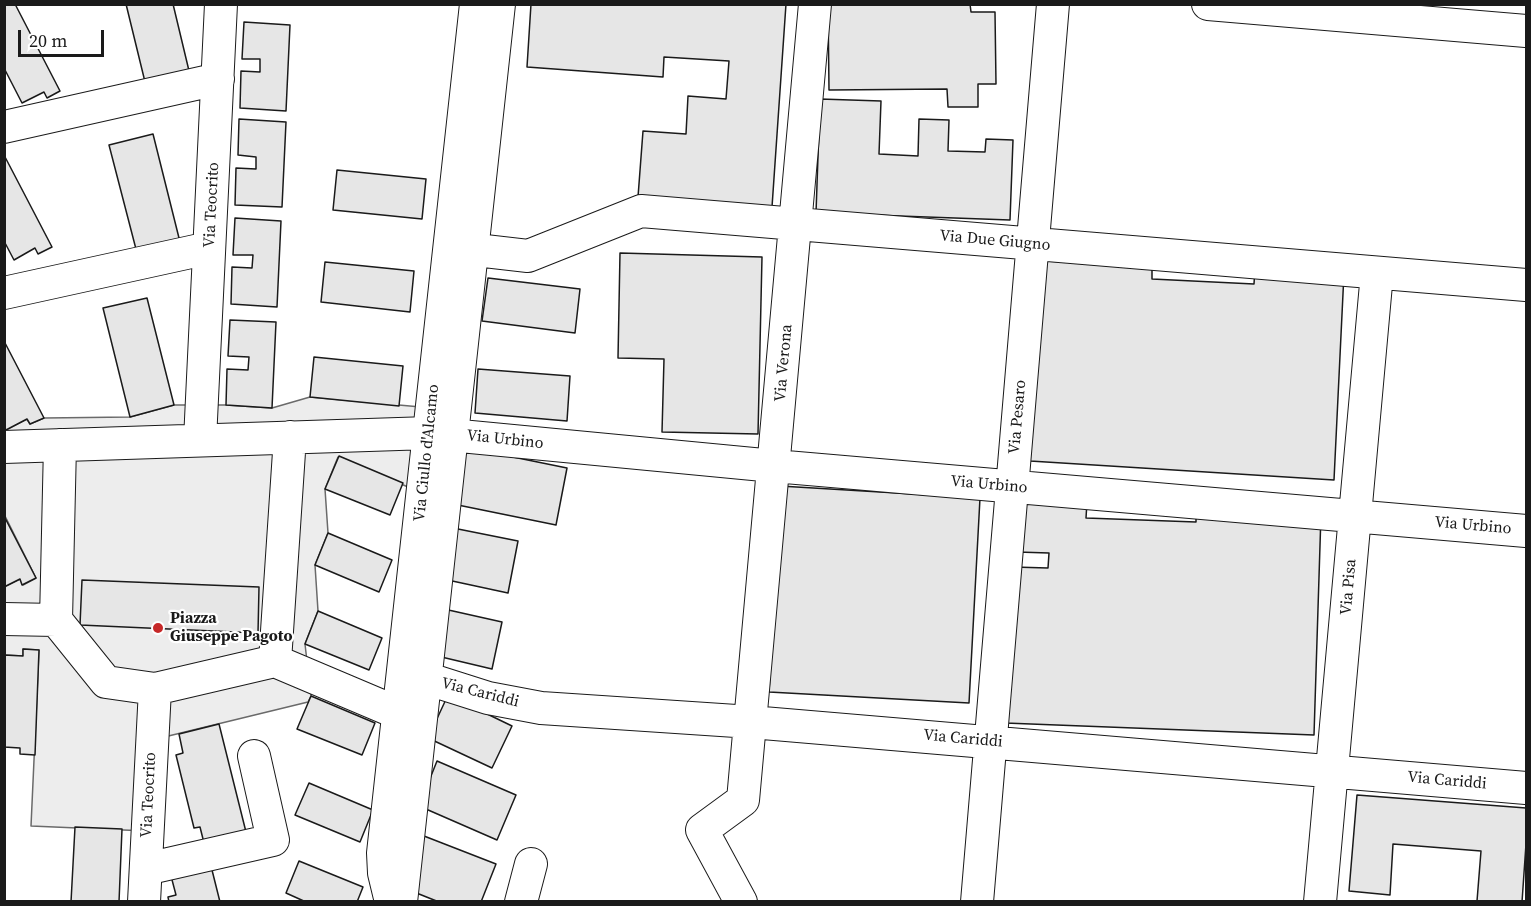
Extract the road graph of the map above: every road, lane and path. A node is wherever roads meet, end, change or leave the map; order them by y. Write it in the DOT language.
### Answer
graph roads {
  1 [pos="221,4"];
  2 [pos="476,4"];
  3 [pos="499,4"];
  4 [pos="815,4"];
  5 [pos="1053,4"];
  6 [pos="1208,4"];
  7 [pos="1527,32"];
  8 [pos="218,79"];
  9 [pos="4,127"];
  10 [pos="796,225"];
  11 [pos="1033,244"];
  12 [pos="209,248"];
  13 [pos="461,248"];
  14 [pos="1377,273"];
  15 [pos="1527,285"];
  16 [pos="4,293"];
  17 [pos="441,434"];
  18 [pos="290,437"];
  19 [pos="200,440"];
  20 [pos="60,445"];
  21 [pos="4,447"];
  22 [pos="774,466"];
  23 [pos="1012,487"];
  24 [pos="1355,516"];
  25 [pos="1527,531"];
  26 [pos="4,619"];
  27 [pos="56,620"];
  28 [pos="275,661"];
  29 [pos="414,675"];
  30 [pos="155,689"];
  31 [pos="399,712"];
  32 [pos="751,722"];
  33 [pos="991,741"];
  34 [pos="254,756"];
  35 [pos="1332,771"];
  36 [pos="1527,788"];
  37 [pos="531,864"];
  38 [pos="146,869"];
  39 [pos="144,902"];
  40 [pos="391,902"];
  41 [pos="401,902"];
  42 [pos="521,902"];
  43 [pos="741,902"];
  44 [pos="977,902"];
  45 [pos="1320,902"];
  1 -- 8 [label="street, Via Teocrito"];
  2 -- 13 [label="street, Via Ciullo d'Alcamo"];
  3 -- 13 [label="street, Via Ciullo d'Alcamo"];
  4 -- 10 [label="street, Via Verona"];
  5 -- 11 [label="street, Via Pesaro"];
  6 -- 7 [label="street"];
  8 -- 9 [label="street"];
  8 -- 12 [label="street, Via Teocrito"];
  10 -- 11 [label="street, Via Due Giugno"];
  10 -- 13 [label="street, Via Due Giugno"];
  10 -- 22 [label="street, Via Verona"];
  11 -- 14 [label="street, Via Due Giugno"];
  11 -- 23 [label="street, Via Pesaro"];
  12 -- 16 [label="street"];
  12 -- 19 [label="street, Via Teocrito"];
  13 -- 17 [label="street, Via Ciullo d'Alcamo"];
  14 -- 15 [label="street, Via Due Giugno"];
  14 -- 24 [label="street, Via Pisa"];
  17 -- 18 [label="street, Via Urbino"];
  17 -- 22 [label="street, Via Urbino"];
  17 -- 29 [label="street, Via Ciullo d'Alcamo"];
  18 -- 19 [label="street, Via Urbino"];
  18 -- 28 [label="street"];
  19 -- 20 [label="street, Via Urbino"];
  20 -- 21 [label="street, Via Urbino"];
  20 -- 27 [label="street"];
  22 -- 23 [label="street, Via Urbino"];
  22 -- 32 [label="street, Via Verona"];
  23 -- 24 [label="street, Via Urbino"];
  23 -- 33 [label="street, Via Pesaro"];
  24 -- 25 [label="street, Via Urbino"];
  24 -- 35 [label="street, Via Pisa"];
  26 -- 27 [label="street"];
  27 -- 30 [label="street"];
  28 -- 30 [label="street"];
  28 -- 31 [label="street"];
  29 -- 31 [label="street, Via Ciullo d'Alcamo"];
  29 -- 32 [label="street, Via Cariddi"];
  29 -- 41 [label="street, Via Ciullo d'Alcamo"];
  30 -- 38 [label="street, Via Teocrito"];
  31 -- 40 [label="street, Via Ciullo d'Alcamo"];
  32 -- 33 [label="street, Via Cariddi"];
  32 -- 43 [label="street, Via Verona"];
  33 -- 35 [label="street, Via Cariddi"];
  33 -- 44 [label="street, Via Pesaro"];
  34 -- 38 [label="street"];
  35 -- 36 [label="street, Via Cariddi"];
  35 -- 45 [label="street, Via Pisa"];
  37 -- 42 [label="street"];
  38 -- 39 [label="street, Via Teocrito"];
}
